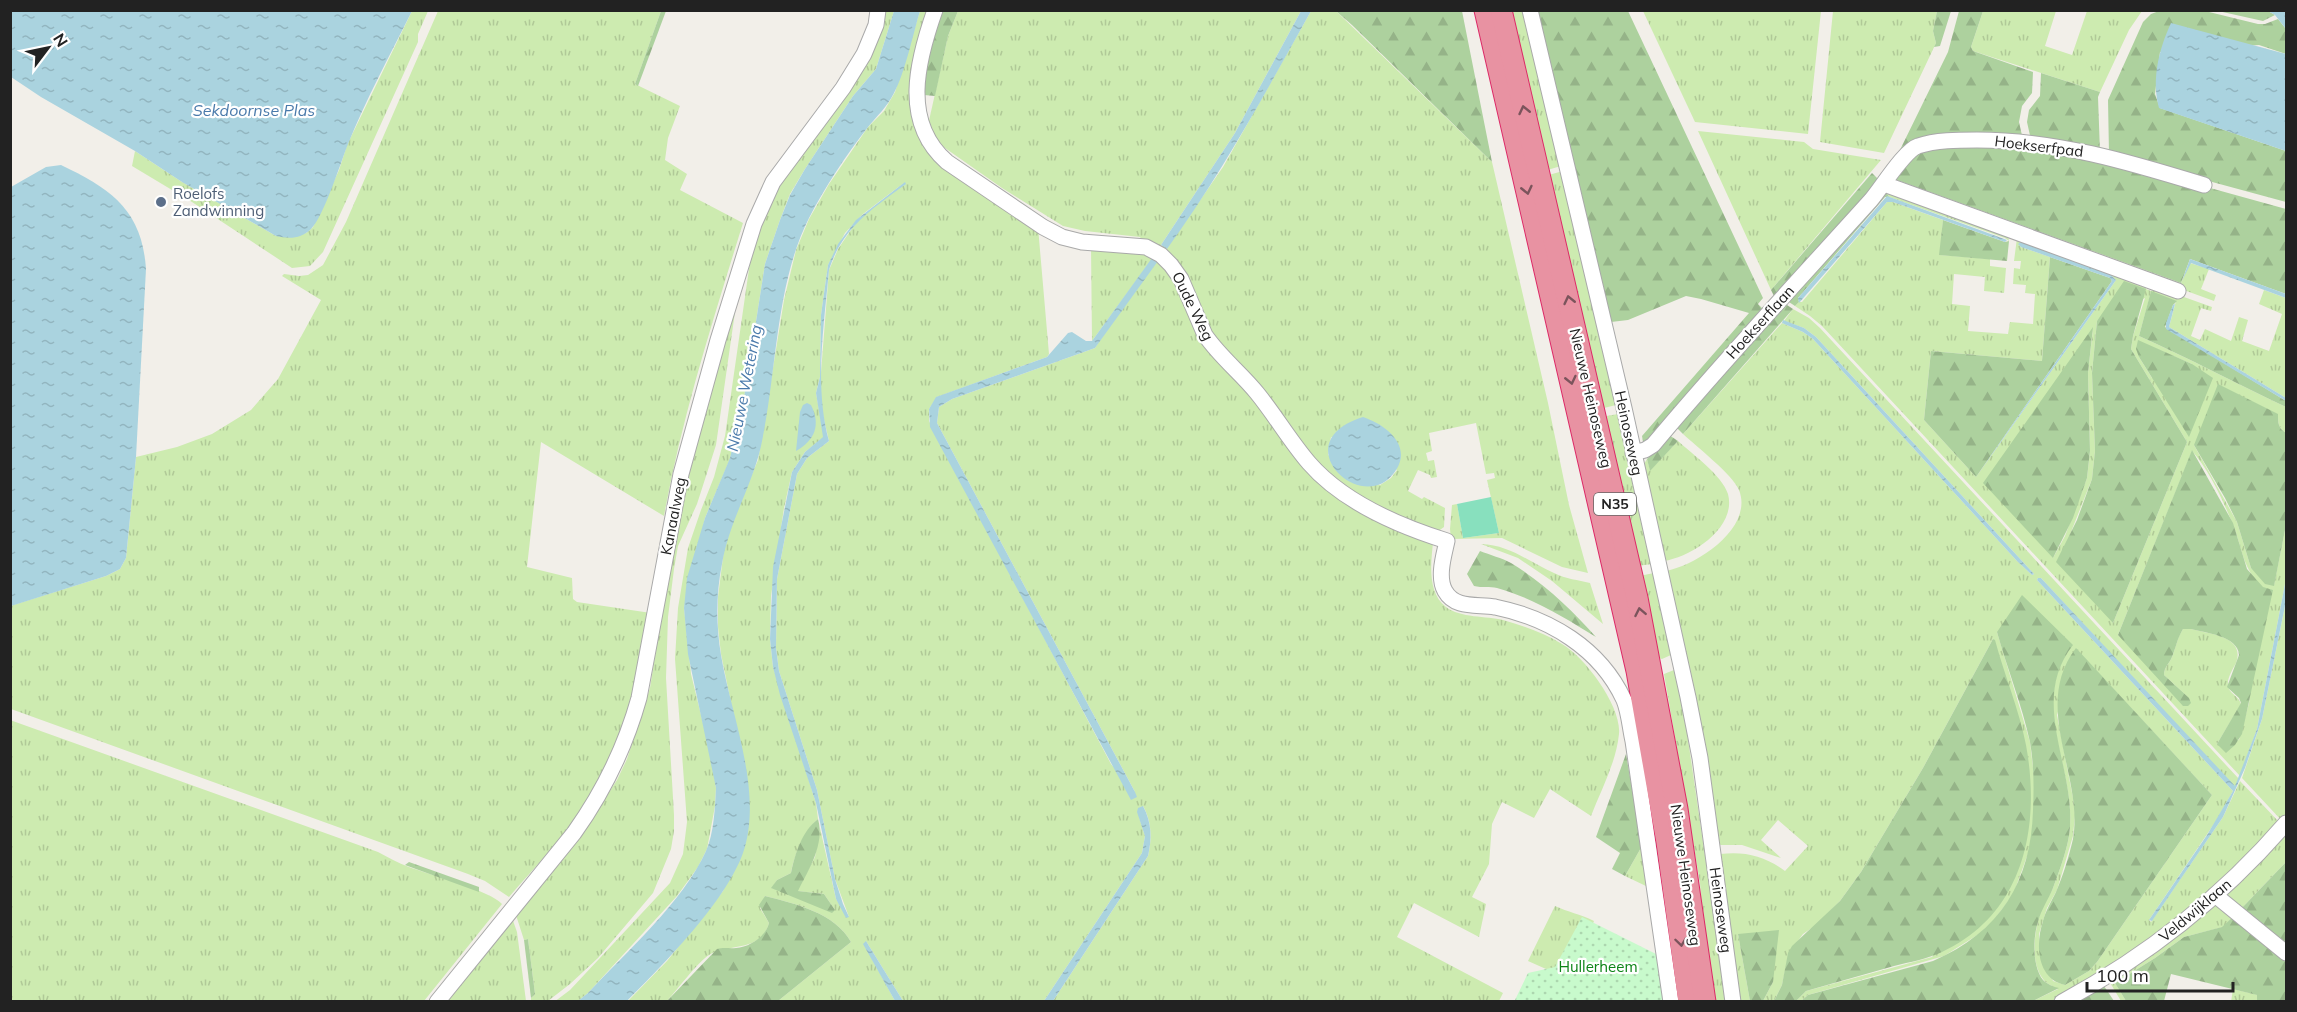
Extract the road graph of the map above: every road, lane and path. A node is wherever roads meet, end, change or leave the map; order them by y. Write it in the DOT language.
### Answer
graph roads {
  1 [pos="878,10"];
  2 [pos="935,10"];
  3 [pos="1485,10"];
  4 [pos="1501,10"];
  5 [pos="1530,10"];
  6 [pos="1885,183"];
  7 [pos="2204,185"];
  8 [pos="2178,291"];
  9 [pos="1633,453"];
  10 [pos="2286,823"];
  11 [pos="2215,895"];
  12 [pos="2286,953"];
  13 [pos="437,1002"];
  14 [pos="1671,1002"];
  15 [pos="1689,1002"];
  16 [pos="1705,1002"];
  17 [pos="1734,1002"];
  18 [pos="2062,1002"];
  1 -- 13 [label="street, Kanaalweg"];
  2 -- 14 [label="street, Oude Weg"];
  3 -- 15 [label="highway, Nieuwe Heinoseweg / N35, one-way"];
  16 -- 4 [label="highway, Nieuwe Heinoseweg / N35, one-way"];
  5 -- 9 [label="street, Heinoseweg"];
  6 -- 7 [label="street, Hoekserfpad"];
  6 -- 8 [label="street"];
  6 -- 9 [label="street, Hoekserflaan"];
  9 -- 17 [label="street, Heinoseweg"];
  10 -- 11 [label="street, Veldwijklaan"];
  11 -- 12 [label="street"];
  11 -- 18 [label="street, Veldwijklaan"];
}
